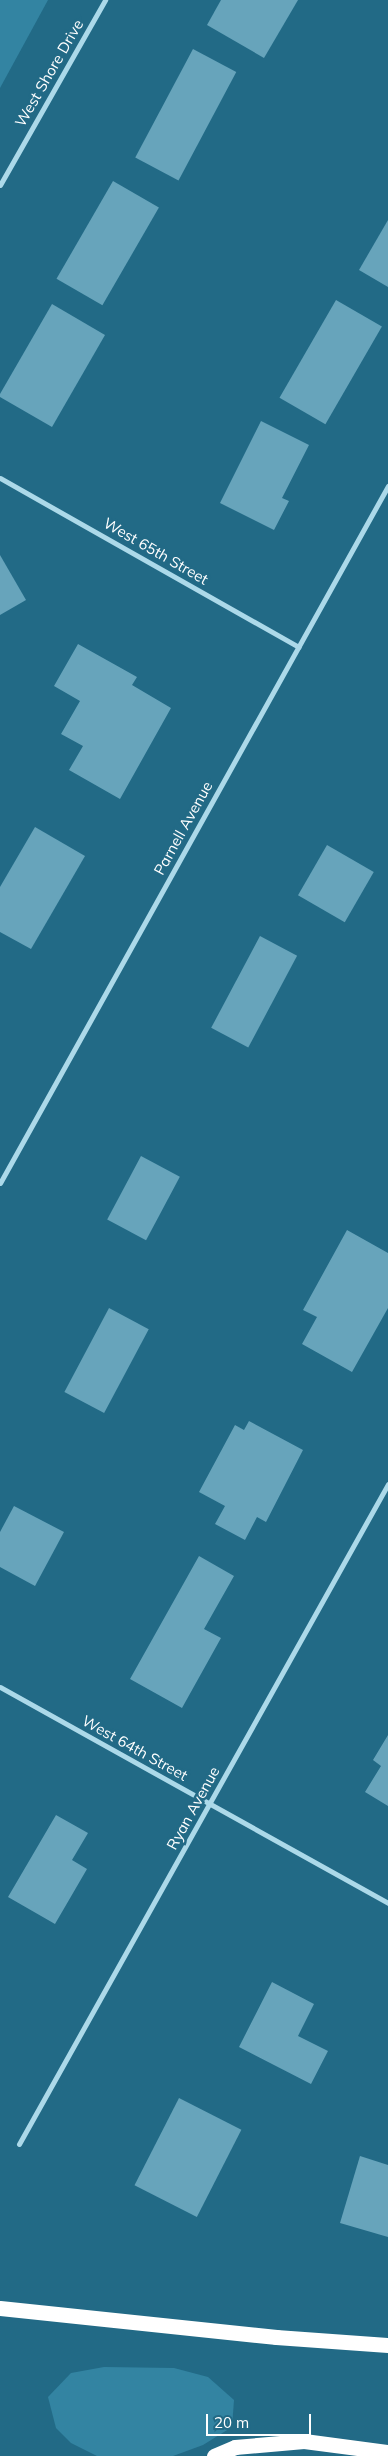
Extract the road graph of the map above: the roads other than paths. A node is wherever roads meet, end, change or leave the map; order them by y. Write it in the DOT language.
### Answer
graph roads {
  1 [pos="105,0"];
  2 [pos="0,185"];
  3 [pos="0,478"];
  4 [pos="388,486"];
  5 [pos="299,647"];
  6 [pos="0,1183"];
  7 [pos="388,1484"];
  8 [pos="0,1687"];
  9 [pos="210,1804"];
  10 [pos="388,1903"];
  11 [pos="19,2144"];
  12 [pos="0,2308"];
  13 [pos="388,2345"];
  14 [pos="388,2452"];
  15 [pos="214,2456"];
  1 -- 2 [label="street, West Shore Drive"];
  3 -- 5 [label="street, West 65th Street"];
  4 -- 5 [label="street, Parnell Avenue"];
  5 -- 6 [label="street, Parnell Avenue"];
  7 -- 9 [label="street, Ryan Avenue"];
  8 -- 9 [label="street, West 64th Street"];
  9 -- 10 [label="street, West 64th Street"];
  9 -- 11 [label="street, Ryan Avenue"];
  12 -- 13 [label="highway"];
  14 -- 15 [label="highway"];
}
